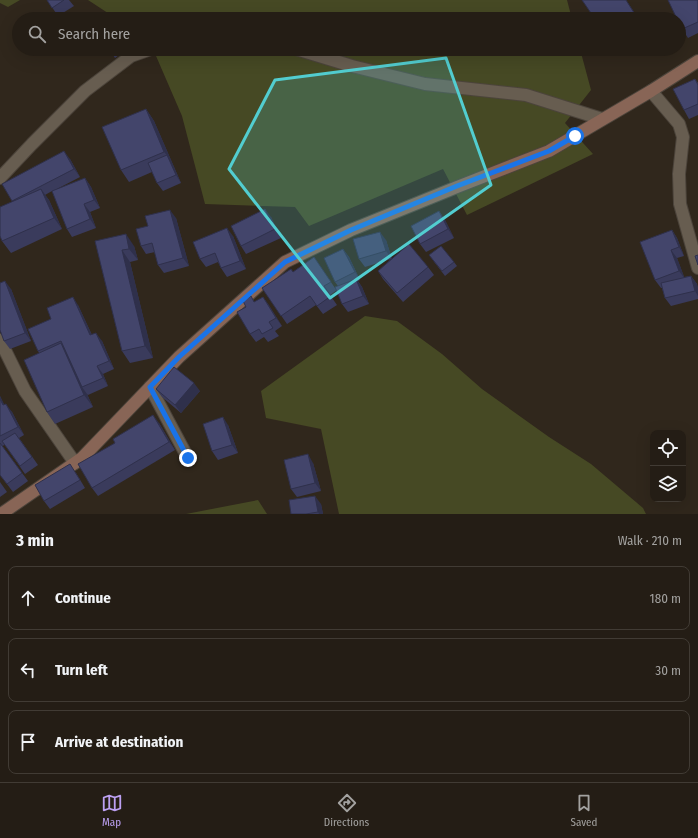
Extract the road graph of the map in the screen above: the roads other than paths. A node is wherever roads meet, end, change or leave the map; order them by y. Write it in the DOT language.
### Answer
graph roads {
  1 [pos="131,56"];
  2 [pos="319,56"];
  3 [pos="698,61"];
  4 [pos="651,91"];
  5 [pos="602,119"];
  6 [pos="0,178"];
  7 [pos="698,268"];
  8 [pos="0,340"];
  9 [pos="150,387"];
  10 [pos="188,458"];
  11 [pos="75,463"];
  12 [pos="1,514"];
  1 -- 6 [label="street"];
  2 -- 5 [label="street"];
  3 -- 4 [label="street"];
  4 -- 5 [label="street"];
  4 -- 7 [label="street"];
  5 -- 9 [label="street"];
  8 -- 11 [label="street"];
  9 -- 10 [label="street"];
  9 -- 11 [label="street"];
  11 -- 12 [label="street"];
}
